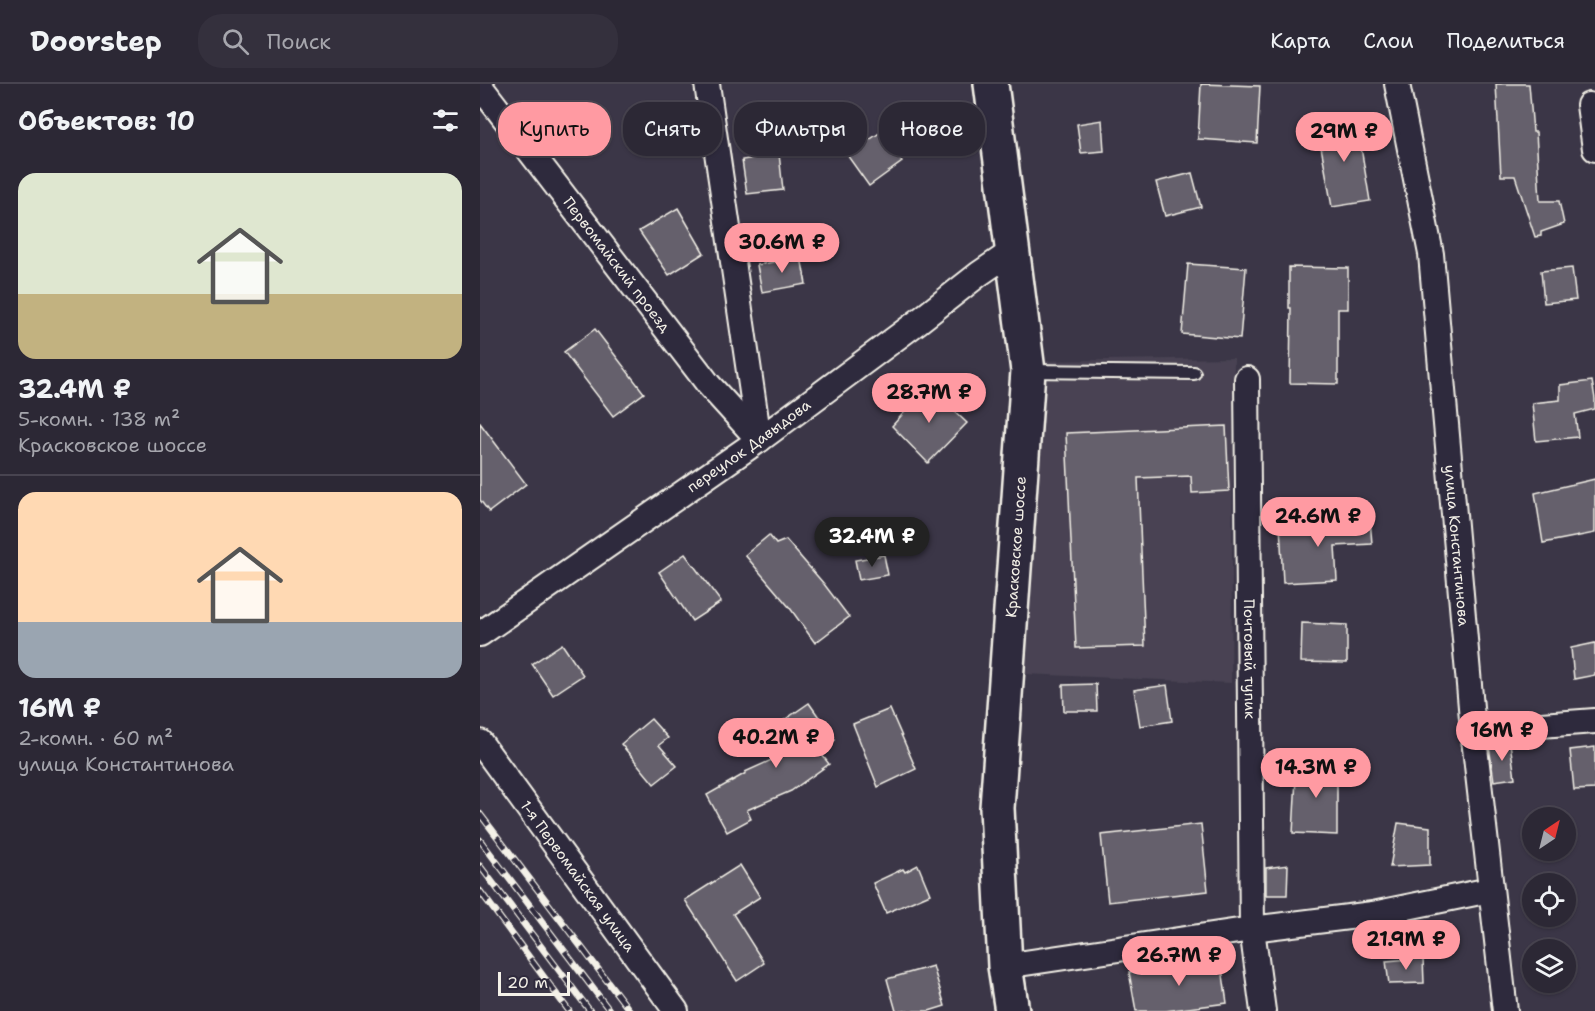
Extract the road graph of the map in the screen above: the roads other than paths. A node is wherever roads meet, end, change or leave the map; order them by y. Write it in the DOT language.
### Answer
graph roads {
  1 [pos="706,84"];
  2 [pos="991,84"];
  3 [pos="1397,84"];
  4 [pos="480,86"];
  5 [pos="1589,105"];
  6 [pos="1595,149"];
  7 [pos="1014,250"];
  8 [pos="1028,371"];
  9 [pos="1194,373"];
  10 [pos="1246,379"];
  11 [pos="759,440"];
  12 [pos="480,634"];
  13 [pos="1595,721"];
  14 [pos="1473,730"];
  15 [pos="480,742"];
  16 [pos="1490,890"];
  17 [pos="1252,929"];
  18 [pos="1005,966"];
  19 [pos="676,1011"];
  20 [pos="1012,1011"];
  21 [pos="1263,1011"];
  22 [pos="1505,1011"];
  1 -- 11 [label="street"];
  2 -- 7 [label="main road, Красковское шоссе"];
  3 -- 14 [label="street, улица Константинова"];
  4 -- 11 [label="street, Первомайский проезд"];
  5 -- 6 [label="street"];
  7 -- 8 [label="main road, Красковское шоссе"];
  7 -- 11 [label="street, переулок Давыдова"];
  8 -- 9 [label="lane"];
  8 -- 18 [label="main road, Красковское шоссе"];
  10 -- 17 [label="street, Почтовый тупик"];
  11 -- 12 [label="street, переулок Давыдова"];
  13 -- 14 [label="street"];
  14 -- 16 [label="street, улица Константинова"];
  15 -- 19 [label="street, 1-я Первомайская улица"];
  16 -- 17 [label="street"];
  16 -- 22 [label="street, улица Константинова"];
  17 -- 18 [label="street"];
  17 -- 21 [label="street, Почтовый тупик"];
  18 -- 20 [label="main road, Красковское шоссе"];
}
